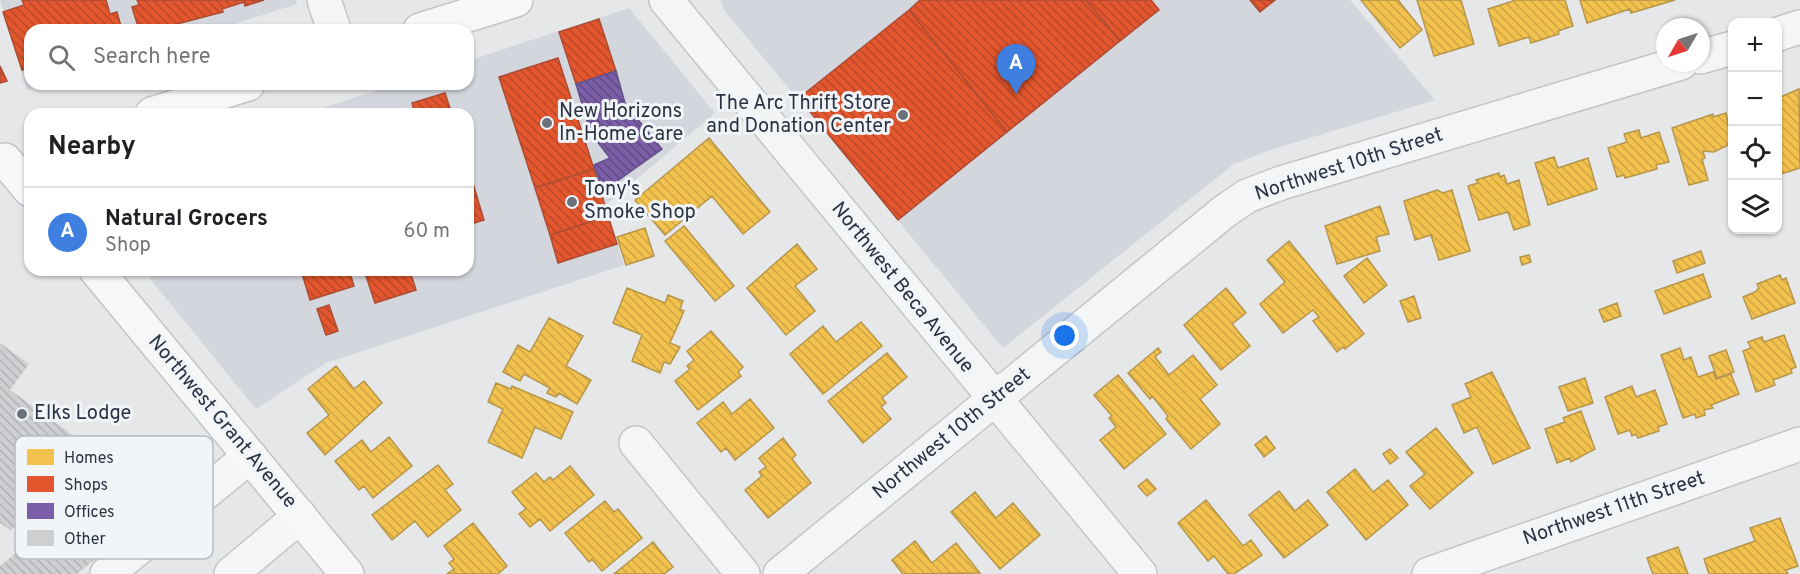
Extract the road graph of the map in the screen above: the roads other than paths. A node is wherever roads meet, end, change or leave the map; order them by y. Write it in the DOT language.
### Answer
graph roads {
  1 [pos="324,0"];
  2 [pos="516,0"];
  3 [pos="666,0"];
  4 [pos="332,24"];
  5 [pos="439,24"];
  6 [pos="1800,27"];
  7 [pos="1782,33"];
  8 [pos="1728,49"];
  9 [pos="1710,54"];
  10 [pos="1656,70"];
  11 [pos="229,90"];
  12 [pos="171,108"];
  13 [pos="12,158"];
  14 [pos="24,179"];
  15 [pos="101,276"];
  16 [pos="994,399"];
  17 [pos="636,443"];
  18 [pos="1800,444"];
  19 [pos="250,456"];
  20 [pos="213,487"];
  21 [pos="300,516"];
  22 [pos="125,559"];
  23 [pos="107,574"];
  24 [pos="231,574"];
  25 [pos="347,574"];
  26 [pos="743,574"];
  27 [pos="780,574"];
  28 [pos="1140,574"];
  29 [pos="1429,574"];
  1 -- 4 [label="street"];
  2 -- 5 [label="main road"];
  3 -- 16 [label="street, Northwest Beca Avenue"];
  6 -- 7 [label="street"];
  8 -- 9 [label="street"];
  10 -- 16 [label="street, Northwest 10th Street"];
  11 -- 12 [label="main road"];
  13 -- 14 [label="main road"];
  15 -- 19 [label="main road, Northwest Grant Avenue"];
  16 -- 27 [label="street, Northwest 10th Street"];
  16 -- 28 [label="street, Northwest Beca Avenue"];
  17 -- 26 [label="street"];
  18 -- 29 [label="street, Northwest 11th Street"];
  19 -- 20 [label="street"];
  19 -- 21 [label="main road, Northwest Grant Avenue"];
  21 -- 24 [label="street"];
  21 -- 25 [label="main road, Northwest Grant Avenue"];
  22 -- 23 [label="street"];
}
